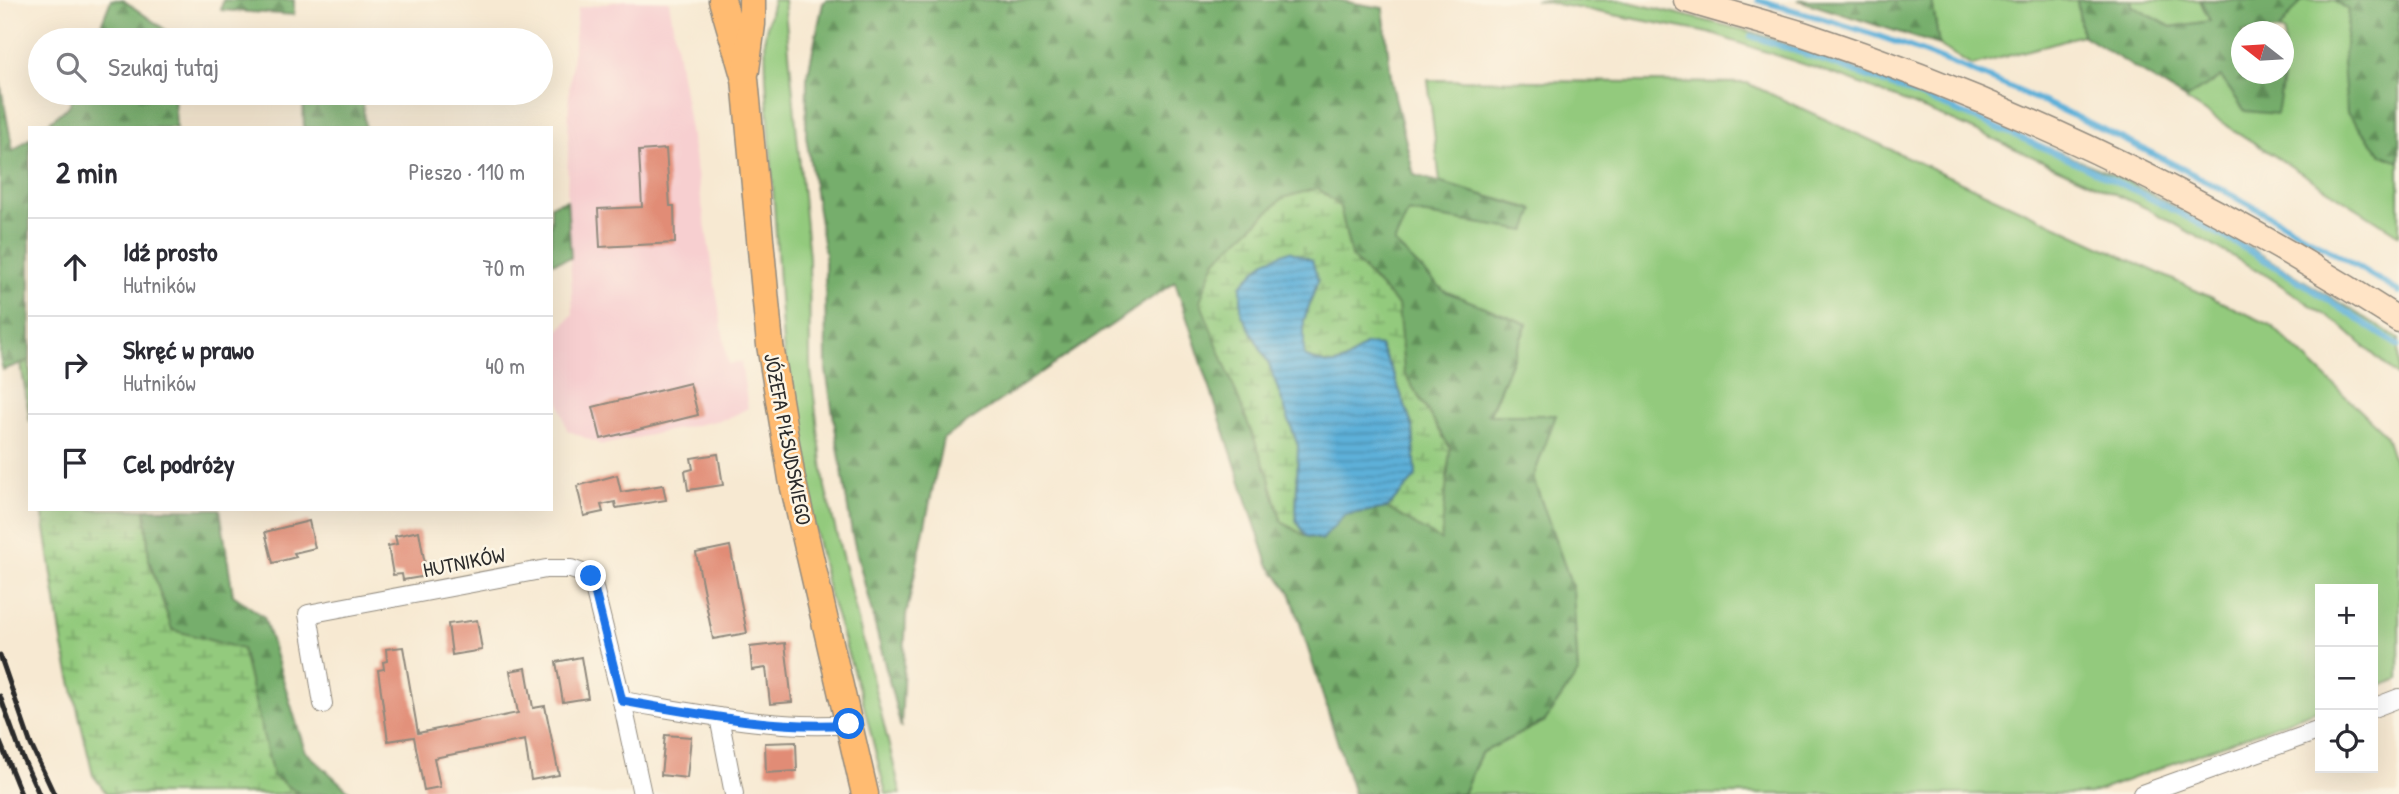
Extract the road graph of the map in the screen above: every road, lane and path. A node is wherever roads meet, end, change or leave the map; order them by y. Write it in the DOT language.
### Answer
graph roads {
  1 [pos="704,0"];
  2 [pos="722,0"];
  3 [pos="752,0"];
  4 [pos="1686,0"];
  5 [pos="745,79"];
  6 [pos="2399,320"];
  7 [pos="2399,698"];
  8 [pos="622,701"];
  9 [pos="323,704"];
  10 [pos="2378,706"];
  11 [pos="719,716"];
  12 [pos="849,724"];
  13 [pos="2315,732"];
  14 [pos="642,794"];
  15 [pos="734,794"];
  16 [pos="865,794"];
  17 [pos="2143,794"];
  1 -- 5 [label="main road"];
  2 -- 5 [label="main road, JÓZEFA PIŁSUDSKIEGO"];
  3 -- 5 [label="main road, JÓZEFA PIŁSUDSKIEGO"];
  4 -- 6 [label="main road"];
  5 -- 12 [label="main road, JÓZEFA PIŁSUDSKIEGO"];
  7 -- 10 [label="street"];
  8 -- 9 [label="street, HUTNIKÓW"];
  8 -- 11 [label="street"];
  8 -- 14 [label="street, HUTNIKÓW"];
  11 -- 12 [label="street"];
  11 -- 15 [label="street"];
  12 -- 16 [label="main road, JÓZEFA PIŁSUDSKIEGO"];
  13 -- 17 [label="street"];
}
